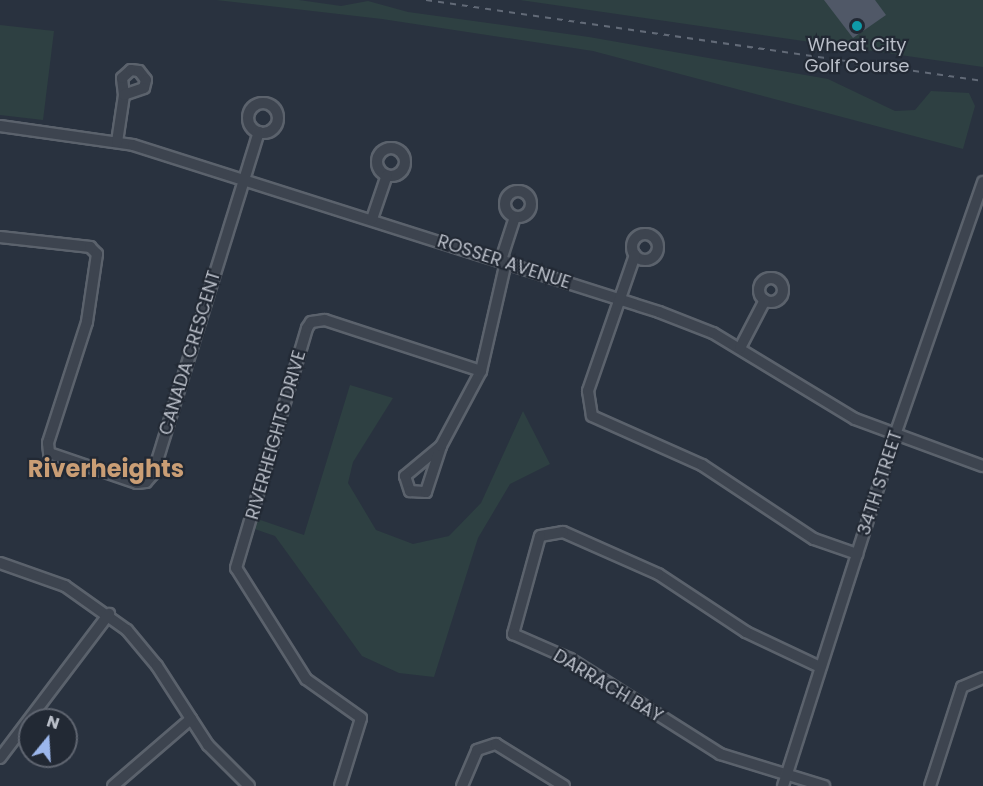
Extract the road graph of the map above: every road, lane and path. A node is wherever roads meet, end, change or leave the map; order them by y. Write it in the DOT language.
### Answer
graph roads {
  1 [pos="124,95"];
  2 [pos="0,126"];
  3 [pos="259,132"];
  4 [pos="117,142"];
  5 [pos="387,176"];
  6 [pos="244,177"];
  7 [pos="983,182"];
  8 [pos="515,218"];
  9 [pos="372,219"];
  10 [pos="0,237"];
  11 [pos="635,255"];
  12 [pos="504,261"];
  13 [pos="619,299"];
  14 [pos="765,300"];
  15 [pos="740,348"];
  16 [pos="481,371"];
  17 [pos="895,435"];
  18 [pos="441,446"];
  19 [pos="983,466"];
  20 [pos="857,554"];
  21 [pos="0,563"];
  22 [pos="109,614"];
  23 [pos="820,667"];
  24 [pos="983,678"];
  25 [pos="191,719"];
  26 [pos="0,758"];
  27 [pos="787,774"];
  28 [pos="113,786"];
  29 [pos="249,786"];
  30 [pos="340,786"];
  31 [pos="462,786"];
  32 [pos="564,786"];
  33 [pos="783,786"];
  34 [pos="824,786"];
  35 [pos="930,786"];
  1 -- 4 [label="street"];
  2 -- 4 [label="street, ROSSER AVENUE"];
  3 -- 6 [label="street"];
  4 -- 6 [label="street, ROSSER AVENUE"];
  5 -- 9 [label="street"];
  6 -- 9 [label="street, ROSSER AVENUE"];
  6 -- 10 [label="street, CANADA CRESCENT"];
  7 -- 17 [label="street, 34TH STREET"];
  8 -- 12 [label="street"];
  9 -- 12 [label="street, ROSSER AVENUE"];
  11 -- 13 [label="street"];
  12 -- 13 [label="street, ROSSER AVENUE"];
  12 -- 16 [label="street"];
  13 -- 15 [label="street, ROSSER AVENUE"];
  13 -- 20 [label="street"];
  14 -- 15 [label="street"];
  15 -- 17 [label="street, ROSSER AVENUE"];
  16 -- 18 [label="street"];
  16 -- 30 [label="street, RIVERHEIGHTS DRIVE"];
  17 -- 19 [label="street, ROSSER AVENUE"];
  17 -- 20 [label="street, 34TH STREET"];
  20 -- 23 [label="street, 34TH STREET"];
  21 -- 22 [label="street"];
  22 -- 25 [label="street"];
  22 -- 26 [label="street"];
  23 -- 27 [label="street, 34TH STREET"];
  23 -- 27 [label="street, DARRACH BAY"];
  24 -- 35 [label="street"];
  25 -- 28 [label="street"];
  25 -- 29 [label="street"];
  27 -- 33 [label="street, 34TH STREET"];
  27 -- 34 [label="street"];
  31 -- 32 [label="street"];
}
